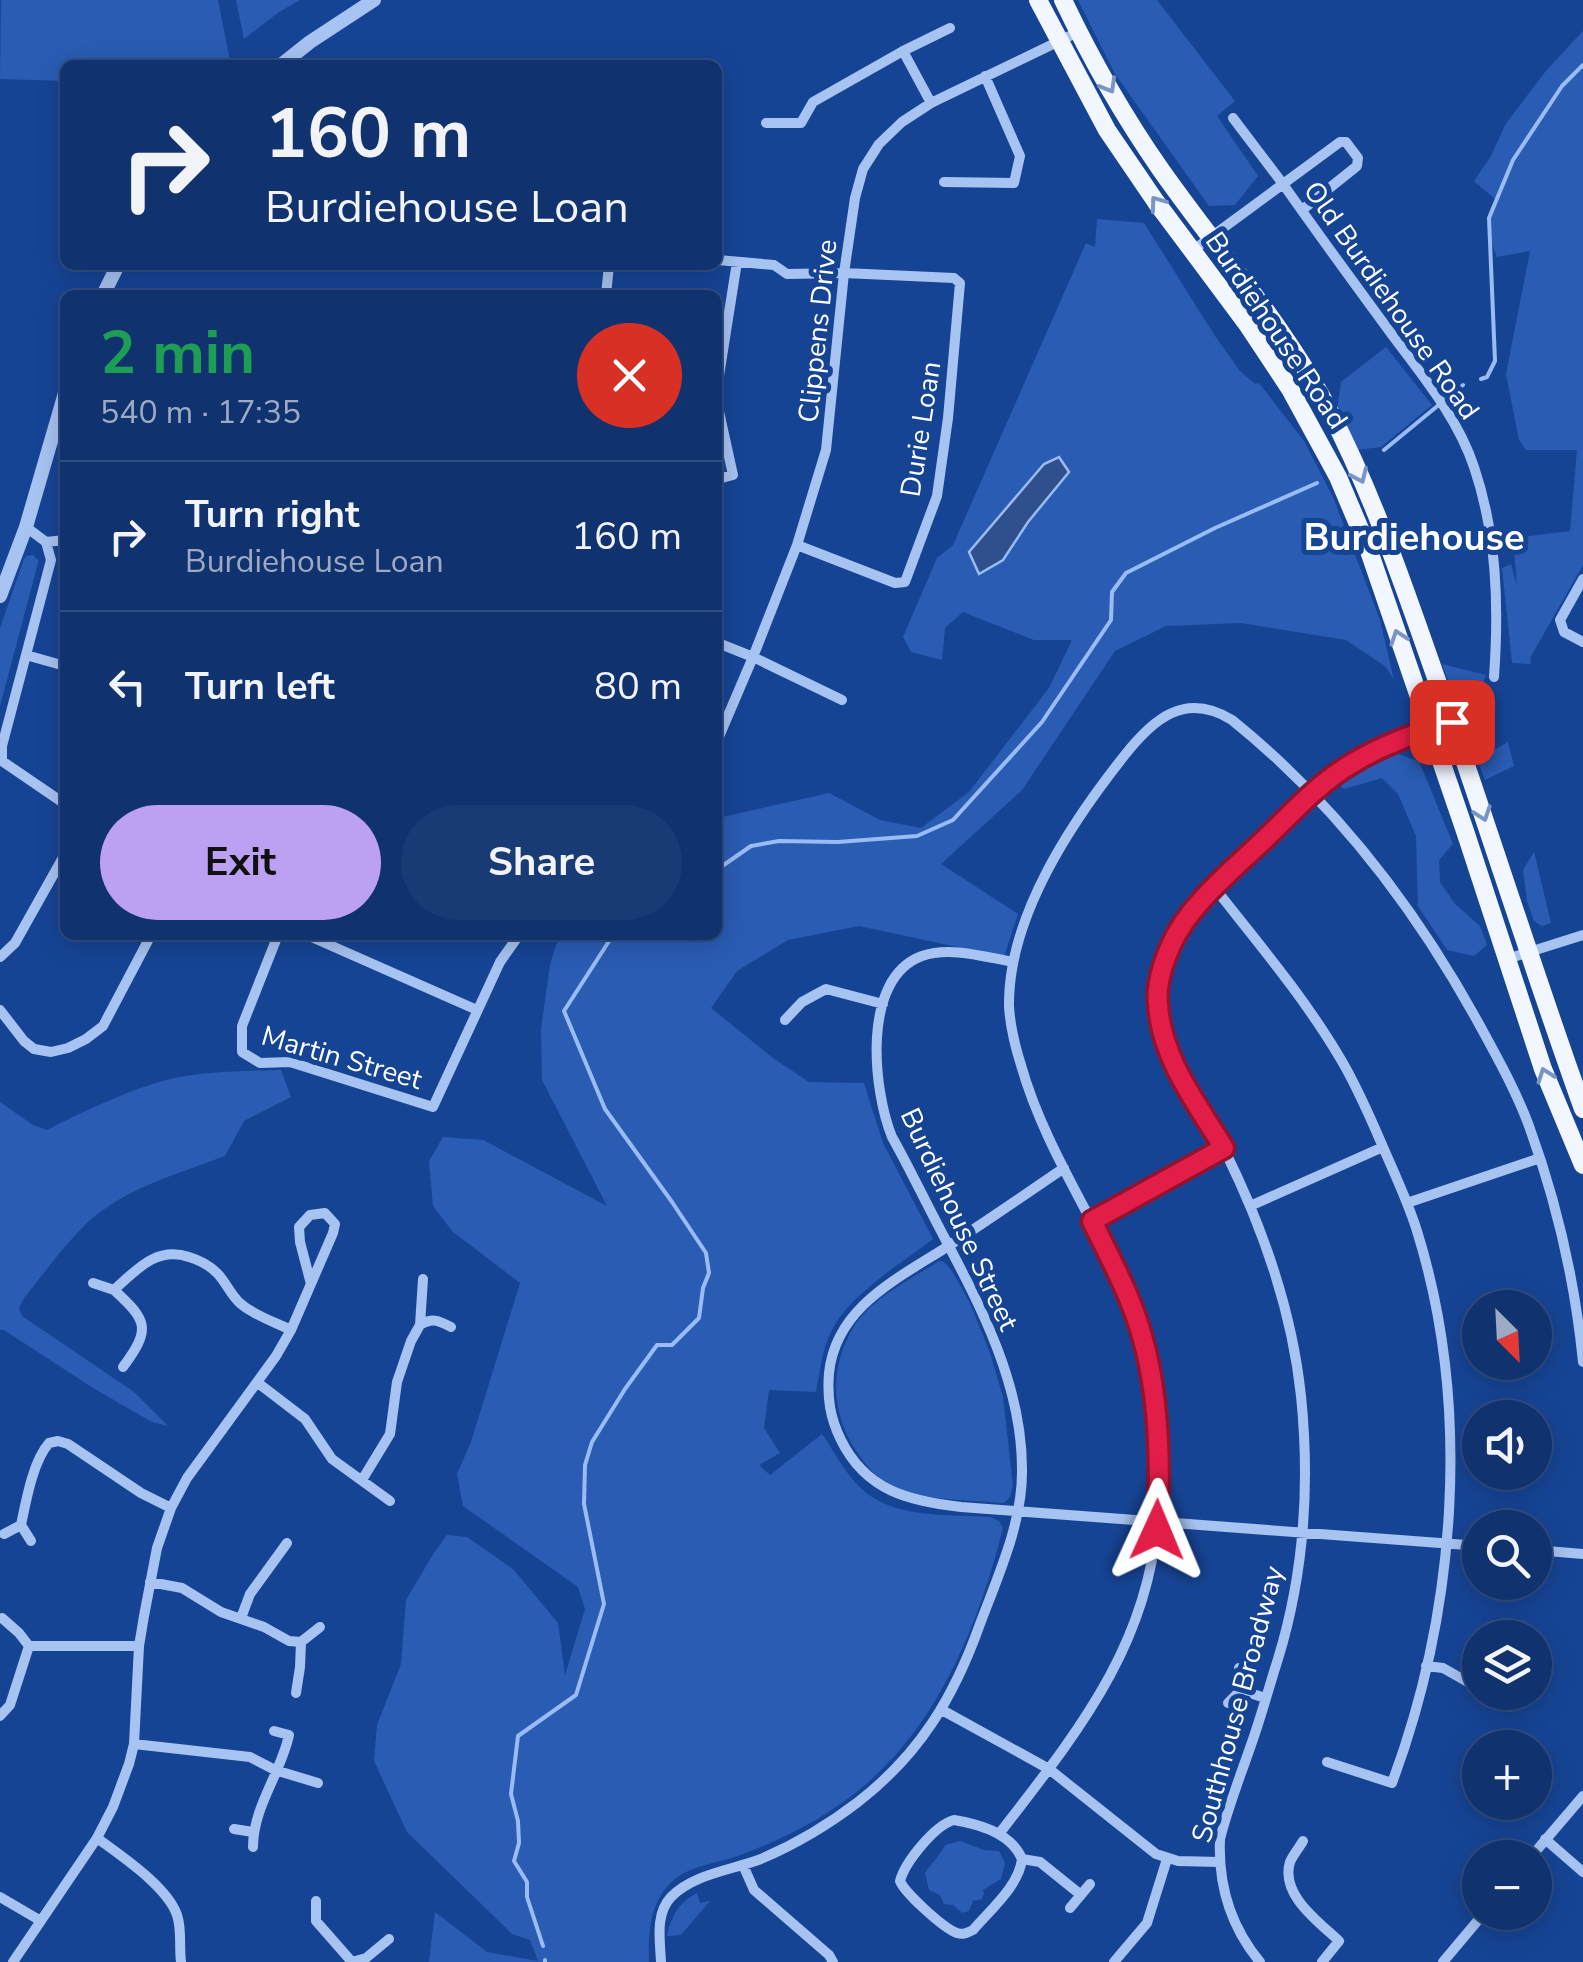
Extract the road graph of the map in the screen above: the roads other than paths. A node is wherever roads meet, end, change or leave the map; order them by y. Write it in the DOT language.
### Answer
graph roads {
  1 [pos="374,0"];
  2 [pos="1038,0"];
  3 [pos="1063,0"];
  4 [pos="950,28"];
  5 [pos="1078,32"];
  6 [pos="1059,42"];
  7 [pos="903,50"];
  8 [pos="287,60"];
  9 [pos="984,76"];
  10 [pos="931,103"];
  11 [pos="1233,118"];
  12 [pos="766,123"];
  13 [pos="944,182"];
  14 [pos="1283,184"];
  15 [pos="1302,210"];
  16 [pos="1211,237"];
  17 [pos="1192,251"];
  18 [pos="722,260"];
  19 [pos="737,262"];
  20 [pos="844,273"];
  21 [pos="722,357"];
  22 [pos="60,411"];
  23 [pos="722,430"];
  24 [pos="722,478"];
  25 [pos="26,527"];
  26 [pos="60,541"];
  27 [pos="46,542"];
  28 [pos="798,545"];
  29 [pos="1583,580"];
  30 [pos="0,596"];
  31 [pos="1583,642"];
  32 [pos="722,645"];
  33 [pos="26,655"];
  34 [pos="753,657"];
  35 [pos="60,665"];
  36 [pos="1494,677"];
  37 [pos="842,700"];
  38 [pos="1452,722"];
  39 [pos="722,729"];
  40 [pos="1429,729"];
  41 [pos="1,763"];
  42 [pos="1312,794"];
  43 [pos="60,801"];
  44 [pos="60,863"];
  45 [pos="1214,888"];
  46 [pos="1583,934"];
  47 [pos="148,940"];
  48 [pos="276,940"];
  49 [pos="317,940"];
  50 [pos="340,940"];
  51 [pos="515,940"];
  52 [pos="336,949"];
  53 [pos="1530,952"];
  54 [pos="0,957"];
  55 [pos="1507,959"];
  56 [pos="1013,962"];
  57 [pos="883,1004"];
  58 [pos="0,1010"];
  59 [pos="477,1010"];
  60 [pos="785,1020"];
  61 [pos="1580,1088"];
  62 [pos="1583,1108"];
  63 [pos="1383,1147"];
  64 [pos="1224,1148"];
  65 [pos="1540,1158"];
  66 [pos="1583,1165"];
  67 [pos="1064,1168"];
  68 [pos="1407,1203"];
  69 [pos="1250,1206"];
  70 [pos="342,1214"];
  71 [pos="1092,1221"];
  72 [pos="334,1232"];
  73 [pos="949,1246"];
  74 [pos="423,1280"];
  75 [pos="93,1283"];
  76 [pos="311,1284"];
  77 [pos="114,1290"];
  78 [pos="420,1325"];
  79 [pos="451,1327"];
  80 [pos="291,1330"];
  81 [pos="1583,1362"];
  82 [pos="123,1367"];
  83 [pos="258,1383"];
  84 [pos="362,1480"];
  85 [pos="390,1501"];
  86 [pos="171,1508"];
  87 [pos="1018,1511"];
  88 [pos="1158,1522"];
  89 [pos="21,1525"];
  90 [pos="4,1534"];
  91 [pos="1303,1534"];
  92 [pos="30,1541"];
  93 [pos="287,1543"];
  94 [pos="1447,1543"];
  95 [pos="1462,1544"];
  96 [pos="1552,1551"];
  97 [pos="1583,1554"];
  98 [pos="150,1582"];
  99 [pos="2,1618"];
  100 [pos="240,1618"];
  101 [pos="320,1627"];
  102 [pos="301,1642"];
  103 [pos="30,1646"];
  104 [pos="139,1646"];
  105 [pos="1426,1666"];
  106 [pos="1239,1668"];
  107 [pos="1462,1679"];
  108 [pos="1240,1690"];
  109 [pos="296,1692"];
  110 [pos="1265,1698"];
  111 [pos="1228,1703"];
  112 [pos="942,1710"];
  113 [pos="0,1716"];
  114 [pos="274,1731"];
  115 [pos="134,1744"];
  116 [pos="1327,1762"];
  117 [pos="1049,1769"];
  118 [pos="275,1770"];
  119 [pos="318,1782"];
  120 [pos="1583,1796"];
  121 [pos="234,1829"];
  122 [pos="253,1832"];
  123 [pos="999,1834"];
  124 [pos="97,1838"];
  125 [pos="1545,1840"];
  126 [pos="1303,1841"];
  127 [pos="1552,1846"];
  128 [pos="253,1847"];
  129 [pos="1022,1859"];
  130 [pos="1167,1859"];
  131 [pos="1219,1862"];
  132 [pos="743,1866"];
  133 [pos="1583,1872"];
  134 [pos="1090,1884"];
  135 [pos="1081,1895"];
  136 [pos="0,1898"];
  137 [pos="316,1901"];
  138 [pos="1070,1908"];
  139 [pos="41,1920"];
  140 [pos="1470,1930"];
  141 [pos="389,1939"];
  142 [pos="13,1962"];
  143 [pos="181,1962"];
  144 [pos="352,1962"];
  145 [pos="662,1962"];
  146 [pos="833,1962"];
  147 [pos="1114,1962"];
  148 [pos="1260,1962"];
  149 [pos="1322,1962"];
  150 [pos="1444,1962"];
  1 -- 8 [label="street"];
  2 -- 6 [label="main road, Burdiehouse Road"];
  3 -- 5 [label="main road, Burdiehouse Road"];
  4 -- 7 [label="street"];
  5 -- 6 [label="street, Clippens Drive"];
  5 -- 16 [label="main road, Burdiehouse Road, one-way"];
  6 -- 9 [label="street, Clippens Drive"];
  17 -- 6 [label="main road, Burdiehouse Road, one-way"];
  7 -- 10 [label="street"];
  7 -- 12 [label="street"];
  9 -- 10 [label="street, Clippens Drive"];
  9 -- 13 [label="street"];
  10 -- 20 [label="street, Clippens Drive"];
  11 -- 14 [label="street, Old Burdiehouse Road"];
  14 -- 15 [label="street, Old Burdiehouse Road"];
  14 -- 15 [label="street"];
  14 -- 16 [label="street, Old Burdiehouse Road"];
  15 -- 36 [label="street, Old Burdiehouse Road"];
  16 -- 17 [label="street, Old Burdiehouse Road"];
  16 -- 38 [label="main road, Burdiehouse Road, one-way"];
  40 -- 17 [label="main road, Burdiehouse Road, one-way"];
  18 -- 19 [label="street"];
  19 -- 20 [label="street"];
  19 -- 21 [label="street"];
  20 -- 28 [label="street, Clippens Drive"];
  20 -- 28 [label="street, Durie Loan"];
  22 -- 25 [label="street"];
  23 -- 24 [label="street"];
  25 -- 27 [label="street"];
  25 -- 30 [label="street"];
  26 -- 27 [label="street"];
  27 -- 33 [label="street"];
  28 -- 34 [label="street, Clippens Drive"];
  29 -- 31 [label="street"];
  32 -- 34 [label="street"];
  33 -- 35 [label="street"];
  33 -- 41 [label="street"];
  34 -- 37 [label="street"];
  34 -- 39 [label="street, Clippens Drive"];
  38 -- 40 [label="street, Southhouse Broadway"];
  38 -- 53 [label="main road, Burdiehouse Road, one-way"];
  40 -- 42 [label="street, Southhouse Broadway"];
  40 -- 55 [label="main road, Burdiehouse Road"];
  41 -- 43 [label="street"];
  42 -- 45 [label="street, Southhouse Broadway"];
  42 -- 56 [label="street"];
  42 -- 65 [label="street"];
  44 -- 54 [label="street"];
  45 -- 63 [label="street"];
  45 -- 64 [label="street, Southhouse Broadway"];
  46 -- 53 [label="street"];
  47 -- 58 [label="street"];
  48 -- 59 [label="street, Martin Street"];
  49 -- 52 [label="street"];
  50 -- 52 [label="street"];
  51 -- 59 [label="street"];
  52 -- 59 [label="street"];
  53 -- 55 [label="street"];
  53 -- 61 [label="main road, Burdiehouse Road"];
  66 -- 55 [label="main road, Burdiehouse Road, one-way"];
  56 -- 57 [label="street, Burdiehouse Street"];
  56 -- 67 [label="street"];
  57 -- 60 [label="street"];
  57 -- 73 [label="street, Burdiehouse Street"];
  61 -- 62 [label="main road, Burdiehouse Road"];
  63 -- 68 [label="street"];
  63 -- 69 [label="street"];
  64 -- 69 [label="street, Southhouse Broadway"];
  64 -- 71 [label="street"];
  65 -- 68 [label="street"];
  65 -- 81 [label="street"];
  67 -- 71 [label="street"];
  67 -- 73 [label="street"];
  68 -- 94 [label="street"];
  69 -- 91 [label="street, Southhouse Broadway"];
  70 -- 72 [label="street"];
  71 -- 88 [label="street"];
  72 -- 76 [label="street"];
  72 -- 76 [label="street"];
  73 -- 87 [label="street, Burdiehouse Street"];
  73 -- 87 [label="street"];
  74 -- 78 [label="street"];
  75 -- 77 [label="street"];
  76 -- 80 [label="street"];
  77 -- 80 [label="street"];
  77 -- 82 [label="street"];
  78 -- 79 [label="street"];
  78 -- 84 [label="street"];
  80 -- 83 [label="street"];
  83 -- 84 [label="street"];
  83 -- 86 [label="street"];
  84 -- 85 [label="street"];
  86 -- 89 [label="street"];
  86 -- 98 [label="street"];
  87 -- 88 [label="street"];
  87 -- 112 [label="street, Burdiehouse Street"];
  88 -- 91 [label="street"];
  88 -- 117 [label="street"];
  89 -- 90 [label="street"];
  89 -- 92 [label="street"];
  91 -- 94 [label="street"];
  91 -- 110 [label="street, Southhouse Broadway"];
  93 -- 100 [label="street"];
  94 -- 95 [label="street"];
  94 -- 105 [label="street"];
  96 -- 97 [label="street"];
  98 -- 100 [label="street"];
  98 -- 104 [label="street"];
  99 -- 103 [label="street"];
  100 -- 102 [label="street"];
  101 -- 102 [label="street"];
  102 -- 109 [label="street"];
  103 -- 104 [label="street"];
  103 -- 113 [label="street"];
  104 -- 115 [label="street"];
  105 -- 107 [label="street"];
  105 -- 116 [label="street"];
  106 -- 108 [label="street"];
  108 -- 110 [label="street"];
  108 -- 111 [label="street"];
  110 -- 131 [label="street, Southhouse Broadway"];
  112 -- 117 [label="street"];
  112 -- 132 [label="street, Burdiehouse Street"];
  114 -- 118 [label="street"];
  115 -- 118 [label="street"];
  115 -- 124 [label="street"];
  117 -- 123 [label="street"];
  117 -- 130 [label="street"];
  118 -- 119 [label="street"];
  118 -- 122 [label="street"];
  120 -- 125 [label="street"];
  121 -- 122 [label="street"];
  122 -- 128 [label="street"];
  123 -- 129 [label="street"];
  123 -- 129 [label="street"];
  124 -- 139 [label="street"];
  124 -- 143 [label="street"];
  126 -- 149 [label="street"];
  127 -- 133 [label="street"];
  129 -- 135 [label="street"];
  130 -- 131 [label="street"];
  130 -- 147 [label="street"];
  131 -- 148 [label="street, Southhouse Broadway"];
  132 -- 145 [label="street, Burdiehouse Street"];
  132 -- 146 [label="street"];
  134 -- 135 [label="street"];
  135 -- 138 [label="street"];
  136 -- 139 [label="street"];
  137 -- 144 [label="street"];
  139 -- 142 [label="street"];
  140 -- 150 [label="street"];
  141 -- 144 [label="street"];
}
